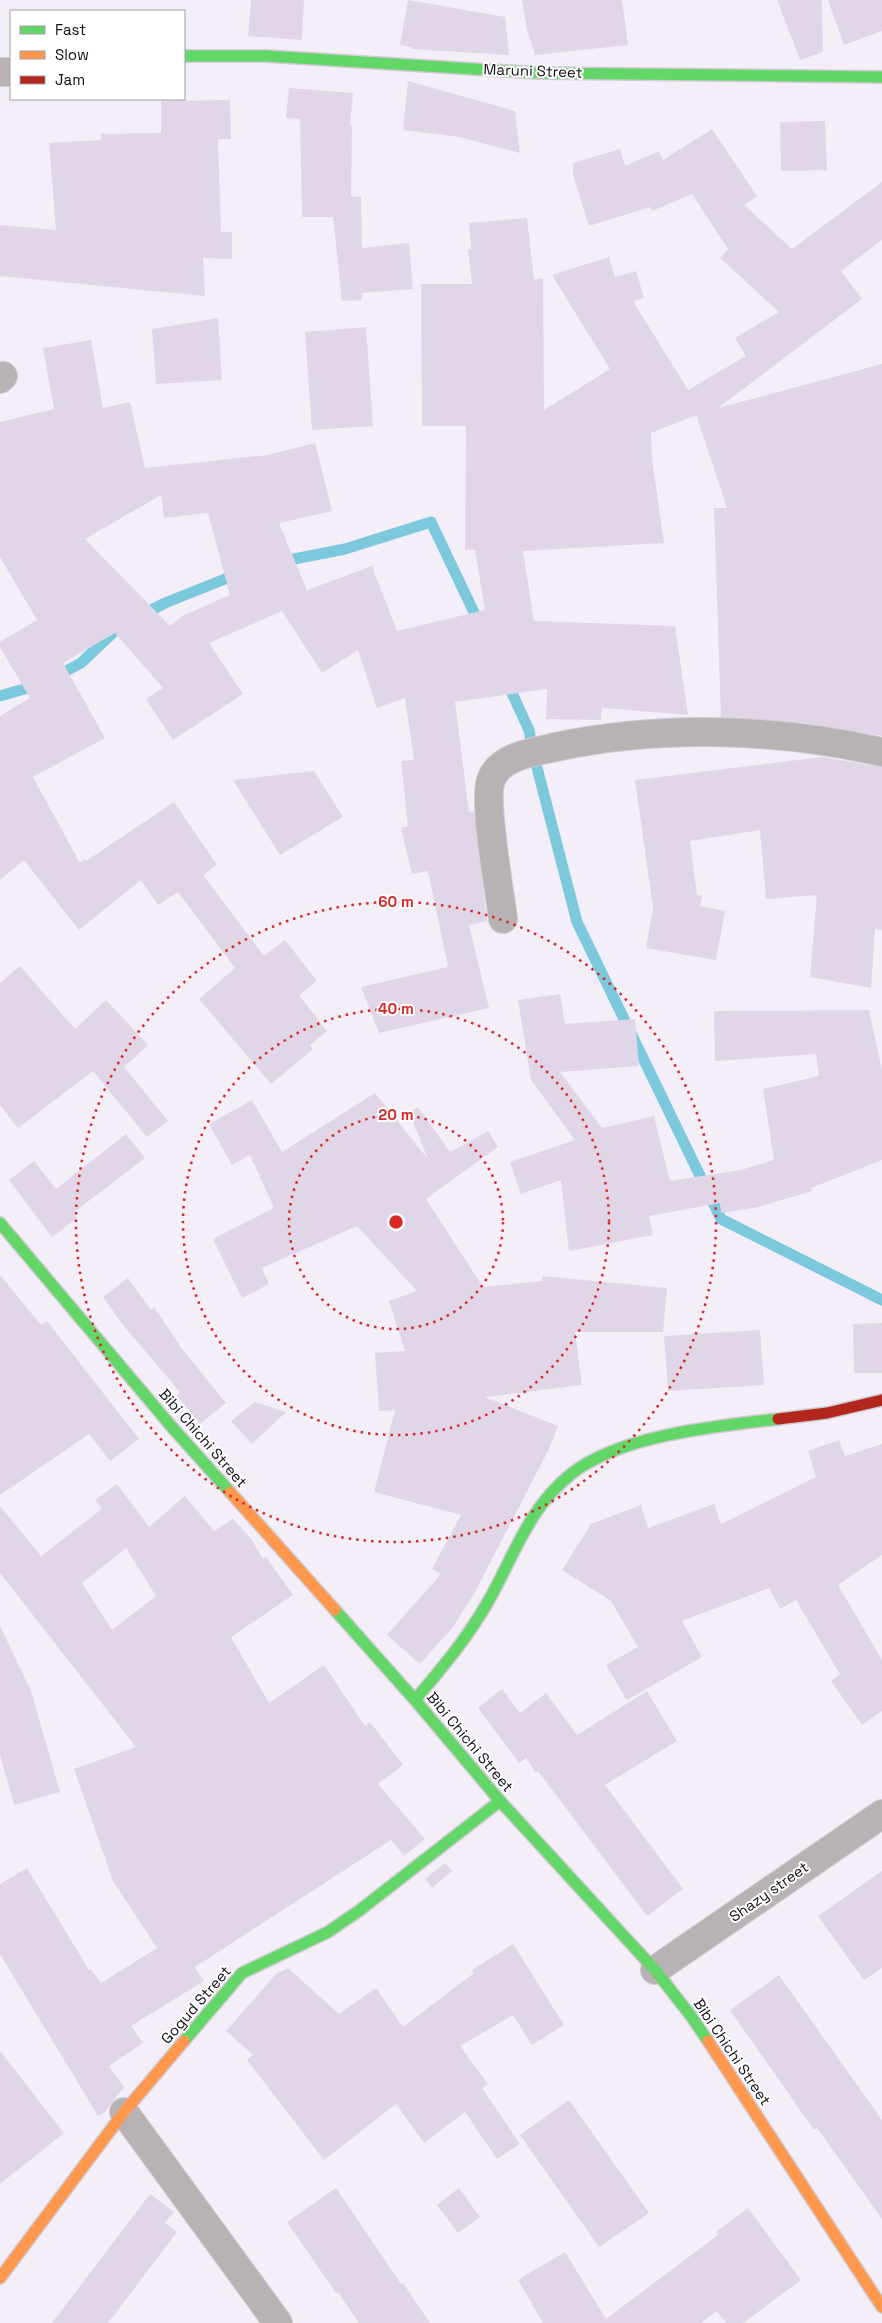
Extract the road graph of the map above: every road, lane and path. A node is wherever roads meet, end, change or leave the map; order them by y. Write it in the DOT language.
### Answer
graph roads {
  1 [pos="185,56"];
  2 [pos="882,77"];
  3 [pos="882,752"];
  4 [pos="503,919"];
  5 [pos="0,1223"];
  6 [pos="882,1400"];
  7 [pos="415,1700"];
  8 [pos="500,1801"];
  9 [pos="882,1814"];
  10 [pos="656,1970"];
  11 [pos="124,2112"];
  12 [pos="0,2278"];
  13 [pos="882,2307"];
  14 [pos="278,2323"];
  1 -- 2 [label="street, Maruni Street"];
  3 -- 4 [label="street"];
  5 -- 7 [label="street, Bibi Chichi Street"];
  6 -- 7 [label="street"];
  7 -- 8 [label="street, Bibi Chichi Street"];
  8 -- 10 [label="street, Bibi Chichi Street"];
  8 -- 11 [label="street, Gogud Street"];
  9 -- 10 [label="street, Shazy street"];
  10 -- 13 [label="street, Bibi Chichi Street"];
  11 -- 12 [label="street, Gogud Street"];
  11 -- 14 [label="street"];
}
